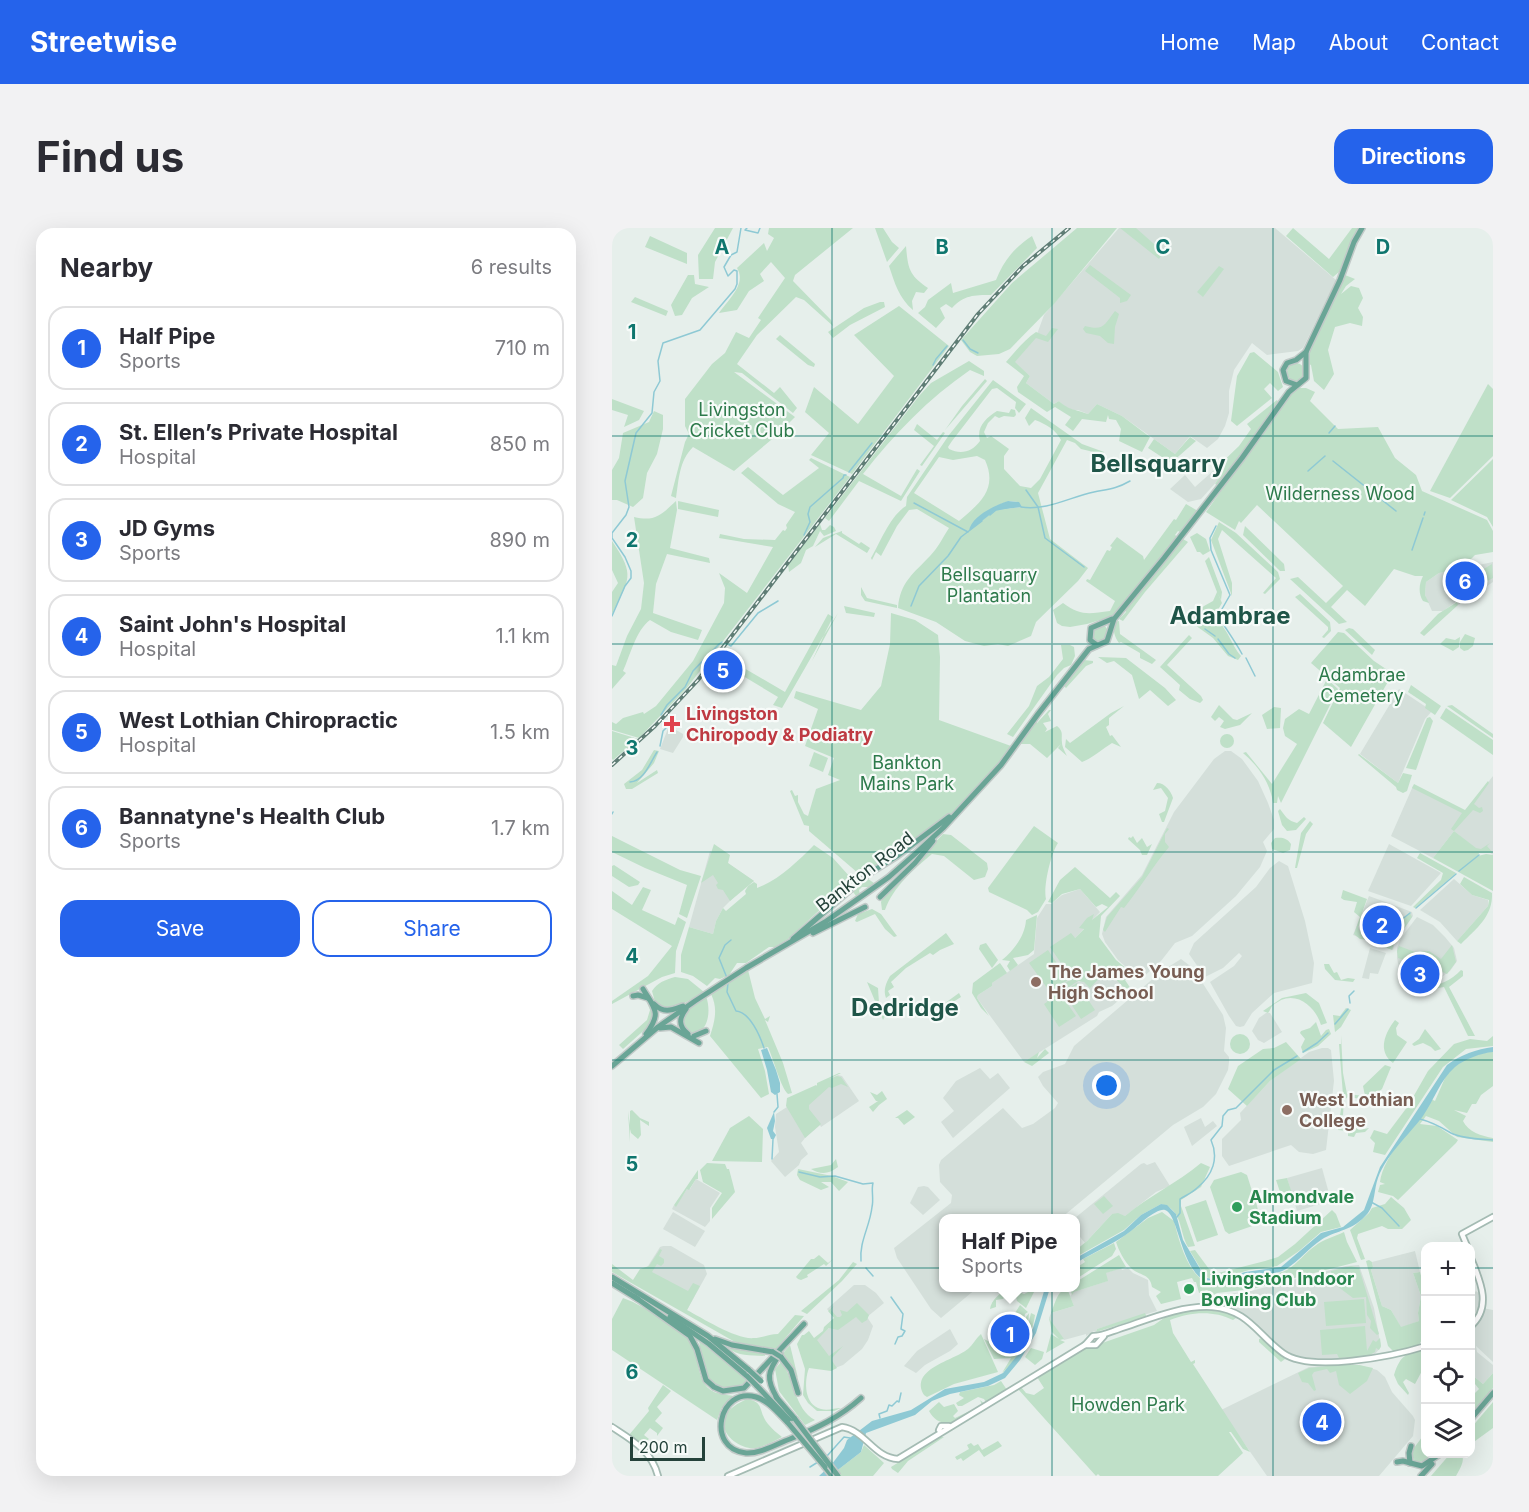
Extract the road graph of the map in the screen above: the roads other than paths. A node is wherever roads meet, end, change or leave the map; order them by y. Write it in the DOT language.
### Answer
graph roads {
  1 [pos="1362,228"];
  2 [pos="1306,352"];
  3 [pos="1296,360"];
  4 [pos="1306,366"];
  5 [pos="1287,382"];
  6 [pos="1297,385"];
  7 [pos="1288,392"];
  8 [pos="1114,619"];
  9 [pos="1100,624"];
  10 [pos="1109,631"];
  11 [pos="1090,640"];
  12 [pos="1097,645"];
  13 [pos="1089,649"];
  14 [pos="968,802"];
  15 [pos="943,828"];
  16 [pos="864,876"];
  17 [pos="850,889"];
  18 [pos="880,897"];
  19 [pos="865,907"];
  20 [pos="787,945"];
  21 [pos="780,949"];
  22 [pos="645,988"];
  23 [pos="633,996"];
  24 [pos="651,1000"];
  25 [pos="693,1002"];
  26 [pos="706,1031"];
  27 [pos="694,1036"];
  28 [pos="642,1041"];
  29 [pos="612,1066"];
  30 [pos="1493,1217"];
  31 [pos="1465,1242"];
  32 [pos="1475,1268"];
  33 [pos="612,1277"];
  34 [pos="612,1283"];
  35 [pos="635,1297"];
  36 [pos="1475,1322"];
  37 [pos="804,1324"];
  38 [pos="708,1336"];
  39 [pos="791,1337"];
  40 [pos="1421,1347"];
  41 [pos="748,1373"];
  42 [pos="759,1383"];
  43 [pos="798,1393"];
  44 [pos="1493,1393"];
  45 [pos="777,1398"];
  46 [pos="861,1398"];
  47 [pos="1475,1414"];
  48 [pos="791,1421"];
  49 [pos="612,1427"];
  50 [pos="1411,1446"];
  51 [pos="1435,1458"];
  52 [pos="1437,1458"];
  53 [pos="1439,1458"];
  54 [pos="1397,1462"];
  55 [pos="1410,1463"];
  56 [pos="658,1476"];
  57 [pos="728,1476"];
  58 [pos="832,1476"];
  59 [pos="838,1476"];
  60 [pos="1421,1476"];
  61 [pos="1428,1476"];
  1 -- 2 [label="main road"];
  2 -- 3 [label="main road"];
  2 -- 4 [label="main road"];
  3 -- 4 [label="main road"];
  3 -- 5 [label="main road"];
  4 -- 6 [label="main road"];
  5 -- 6 [label="main road"];
  5 -- 7 [label="main road"];
  6 -- 7 [label="main road"];
  7 -- 8 [label="main road"];
  8 -- 9 [label="main road"];
  8 -- 10 [label="main road"];
  9 -- 10 [label="main road"];
  9 -- 11 [label="main road"];
  10 -- 12 [label="main road"];
  11 -- 12 [label="main road"];
  11 -- 13 [label="main road"];
  12 -- 13 [label="main road, Bankton Road"];
  13 -- 14 [label="main road, Bankton Road"];
  14 -- 15 [label="main road, Bankton Road"];
  14 -- 16 [label="main road"];
  15 -- 18 [label="main road"];
  15 -- 20 [label="main road, Bankton Road"];
  17 -- 21 [label="main road"];
  19 -- 20 [label="main road"];
  20 -- 21 [label="main road, Bankton Road"];
  21 -- 25 [label="main road, Bankton Road"];
  22 -- 24 [label="main road"];
  23 -- 24 [label="main road"];
  24 -- 25 [label="main road"];
  24 -- 28 [label="main road"];
  25 -- 27 [label="main road"];
  25 -- 28 [label="main road, Bankton Road"];
  26 -- 27 [label="main road"];
  27 -- 28 [label="main road"];
  28 -- 29 [label="main road, Bankton Road"];
  30 -- 31 [label="main road"];
  32 -- 36 [label="main road"];
  33 -- 38 [label="main road"];
  34 -- 35 [label="main road"];
  35 -- 39 [label="main road"];
  35 -- 41 [label="main road"];
  37 -- 39 [label="main road"];
  38 -- 41 [label="main road"];
  38 -- 43 [label="main road, bridge"];
  39 -- 45 [label="main road"];
  40 -- 57 [label="main road"];
  41 -- 42 [label="main road, bridge"];
  42 -- 45 [label="main road"];
  42 -- 48 [label="main road"];
  44 -- 47 [label="main road"];
  45 -- 48 [label="main road"];
  46 -- 48 [label="main road"];
  48 -- 58 [label="main road, bridge"];
  48 -- 59 [label="main road, bridge"];
  49 -- 56 [label="main road"];
  50 -- 55 [label="main road"];
  51 -- 55 [label="main road"];
  52 -- 60 [label="main road"];
  53 -- 61 [label="main road"];
  54 -- 55 [label="main road"];
}
